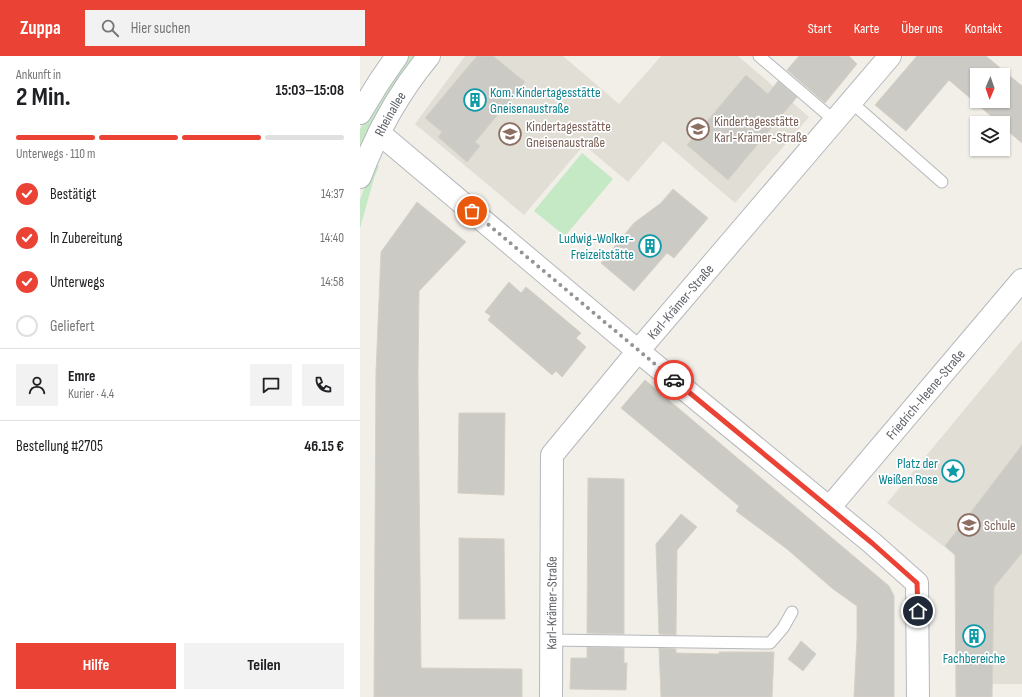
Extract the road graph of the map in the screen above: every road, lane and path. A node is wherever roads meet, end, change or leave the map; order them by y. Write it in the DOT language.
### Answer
graph roads {
  1 [pos="397,56"];
  2 [pos="429,56"];
  3 [pos="758,56"];
  4 [pos="890,56"];
  5 [pos="851,102"];
  6 [pos="360,113"];
  7 [pos="835,121"];
  8 [pos="379,133"];
  9 [pos="360,177"];
  10 [pos="942,182"];
  11 [pos="1022,280"];
  12 [pos="638,351"];
  13 [pos="829,508"];
  14 [pos="792,612"];
  15 [pos="552,640"];
  16 [pos="551,697"];
  17 [pos="918,697"];
  1 -- 6 [label="street, Rheinallee"];
  2 -- 8 [label="street, Rheinallee"];
  3 -- 7 [label="lane"];
  4 -- 5 [label="street, Karl-Krämer-Straße"];
  5 -- 7 [label="street, Karl-Krämer-Straße"];
  5 -- 10 [label="lane"];
  7 -- 12 [label="street, Karl-Krämer-Straße"];
  8 -- 9 [label="street, Rheinallee"];
  8 -- 12 [label="street"];
  11 -- 13 [label="street, Friedrich-Heene-Straße"];
  12 -- 13 [label="street"];
  12 -- 15 [label="street, Karl-Krämer-Straße"];
  13 -- 17 [label="street"];
  14 -- 15 [label="lane"];
  15 -- 16 [label="street, Karl-Krämer-Straße"];
}
